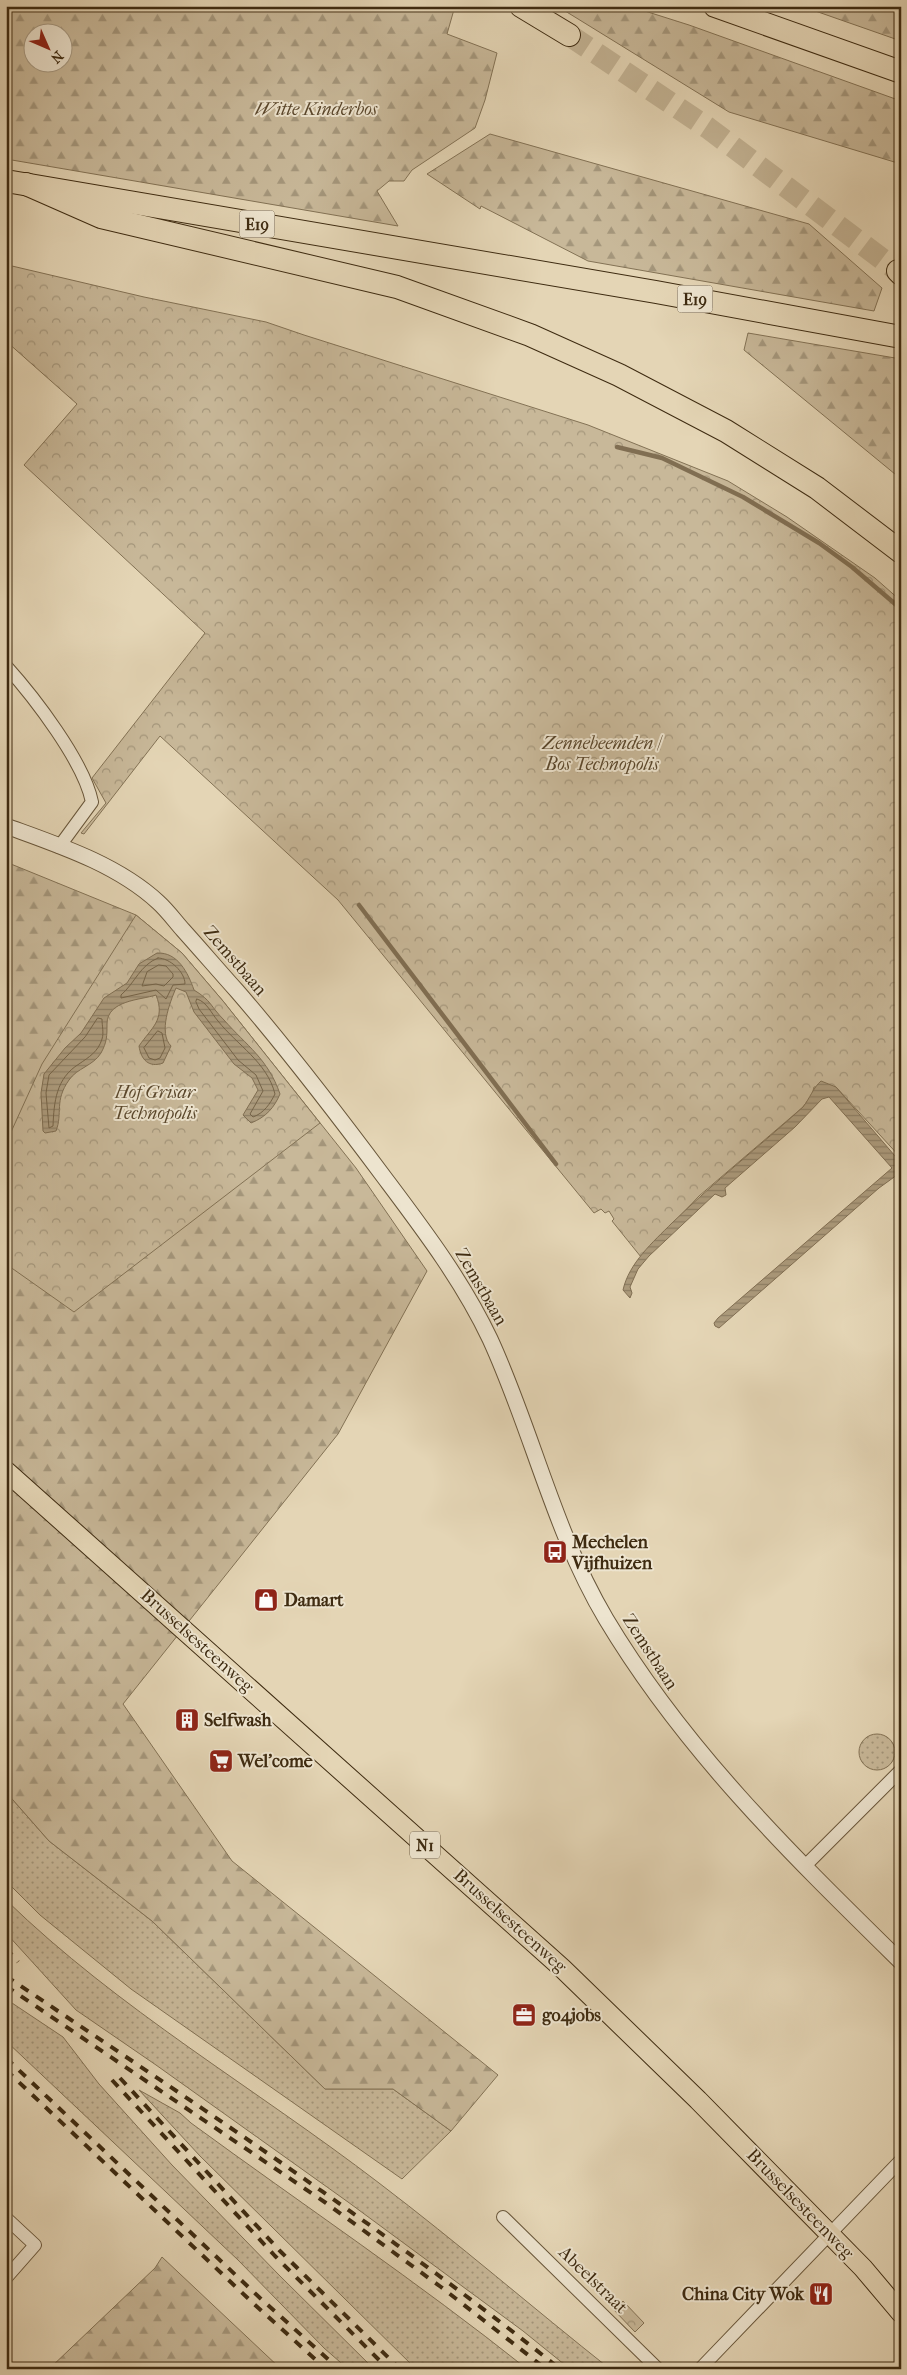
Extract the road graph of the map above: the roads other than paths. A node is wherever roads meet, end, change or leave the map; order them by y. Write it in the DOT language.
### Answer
graph roads {
  1 [pos="522,6"];
  2 [pos="715,6"];
  3 [pos="569,36"];
  4 [pos="901,72"];
  5 [pos="16,183"];
  6 [pos="901,337"];
  7 [pos="901,552"];
  8 [pos="6,666"];
  9 [pos="6,826"];
  10 [pos="59,847"];
  11 [pos="6,1471"];
  12 [pos="901,1770"];
  13 [pos="804,1867"];
  14 [pos="901,1962"];
  15 [pos="901,2160"];
  16 [pos="503,2217"];
  17 [pos="6,2218"];
  18 [pos="829,2234"];
  19 [pos="863,2268"];
  20 [pos="6,2278"];
  21 [pos="901,2298"];
  22 [pos="901,2313"];
  23 [pos="658,2369"];
  24 [pos="700,2369"];
  1 -- 3 [label="highway"];
  2 -- 4 [label="highway"];
  5 -- 6 [label="highway, E19"];
  5 -- 7 [label="highway"];
  8 -- 10 [label="street"];
  9 -- 10 [label="street, Zemstbaan"];
  10 -- 13 [label="street, Zemstbaan"];
  11 -- 18 [label="main road, Brusselsesteenweg / N1"];
  12 -- 13 [label="street"];
  13 -- 14 [label="street, Zemstbaan"];
  15 -- 18 [label="street"];
  16 -- 23 [label="street, Abeelstraat"];
  17 -- 20 [label="street"];
  18 -- 19 [label="main road, Brusselsesteenweg / N1"];
  18 -- 24 [label="street"];
  19 -- 21 [label="main road, Brusselsesteenweg / N1"];
  19 -- 22 [label="main road, Brusselsesteenweg / N1"];
}
